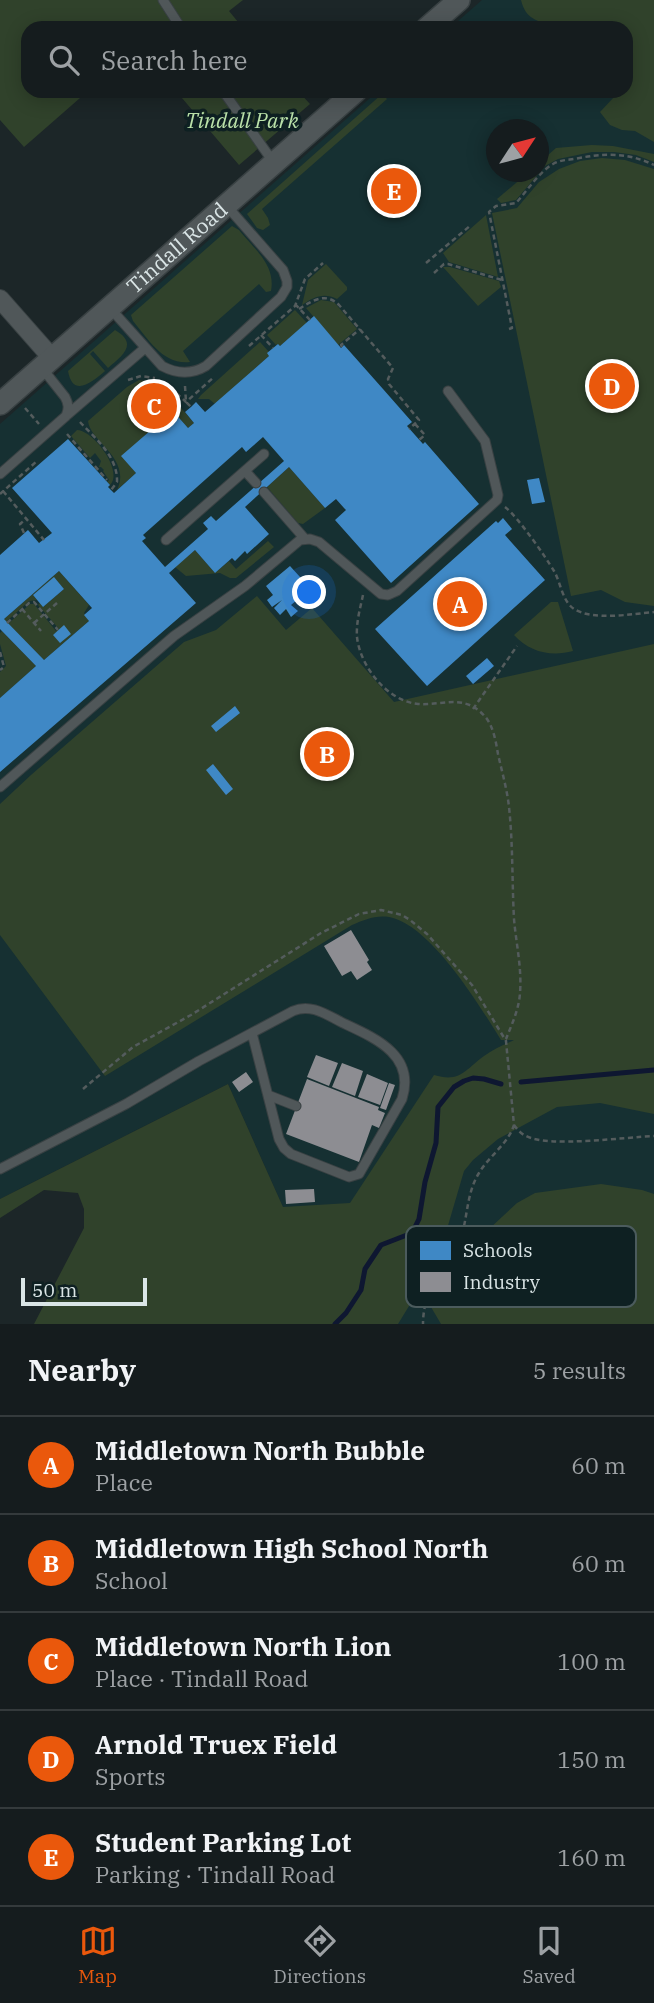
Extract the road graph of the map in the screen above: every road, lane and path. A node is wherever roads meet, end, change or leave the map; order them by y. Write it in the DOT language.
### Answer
graph roads {
  1 [pos="163,0"];
  2 [pos="459,0"];
  3 [pos="176,21"];
  4 [pos="435,21"];
  5 [pos="228,98"];
  6 [pos="348,98"];
  7 [pos="274,163"];
  8 [pos="654,165"];
  9 [pos="226,205"];
  10 [pos="471,225"];
  11 [pos="426,263"];
  12 [pos="434,272"];
  13 [pos="502,280"];
  14 [pos="0,299"];
  15 [pos="295,304"];
  16 [pos="110,308"];
  17 [pos="299,309"];
  18 [pos="310,320"];
  19 [pos="360,329"];
  20 [pos="509,329"];
  21 [pos="261,335"];
  22 [pos="342,346"];
  23 [pos="145,348"];
  24 [pos="273,348"];
  25 [pos="47,363"];
  26 [pos="216,375"];
  27 [pos="162,381"];
  28 [pos="185,386"];
  29 [pos="390,387"];
  30 [pos="385,391"];
  31 [pos="447,391"];
  32 [pos="186,402"];
  33 [pos="0,404"];
  34 [pos="191,407"];
  35 [pos="25,408"];
  36 [pos="66,416"];
  37 [pos="80,422"];
  38 [pos="415,424"];
  39 [pos="41,426"];
  40 [pos="409,429"];
  41 [pos="67,434"];
  42 [pos="419,440"];
  43 [pos="264,454"];
  44 [pos="245,471"];
  45 [pos="0,474"];
  46 [pos="107,480"];
  47 [pos="256,483"];
  48 [pos="111,490"];
  49 [pos="4,491"];
  50 [pos="264,492"];
  51 [pos="497,500"];
  52 [pos="27,518"];
  53 [pos="24,533"];
  54 [pos="305,539"];
  55 [pos="44,540"];
  56 [pos="166,540"];
  57 [pos="366,582"];
  58 [pos="57,603"];
  59 [pos="22,610"];
  60 [pos="654,612"];
  61 [pos="44,615"];
  62 [pos="7,623"];
  63 [pos="34,623"];
  64 [pos="58,630"];
  65 [pos="41,631"];
  66 [pos="517,646"];
  67 [pos="0,652"];
  68 [pos="0,670"];
  69 [pos="473,709"];
  70 [pos="0,787"];
  71 [pos="252,1033"];
  72 [pos="506,1041"];
  73 [pos="83,1088"];
  74 [pos="268,1096"];
  75 [pos="296,1107"];
  76 [pos="514,1125"];
  77 [pos="369,1134"];
  78 [pos="654,1136"];
  79 [pos="380,1139"];
  80 [pos="0,1169"];
  81 [pos="464,1226"];
  1 -- 3 [label="lane"];
  2 -- 4 [label="street"];
  5 -- 7 [label="lane"];
  6 -- 7 [label="street, Tindall Road"];
  7 -- 9 [label="street, Tindall Road"];
  8 -- 13 [label="path"];
  9 -- 16 [label="street, Tindall Road"];
  9 -- 23 [label="lane"];
  10 -- 11 [label="path"];
  12 -- 13 [label="path"];
  13 -- 20 [label="path"];
  14 -- 25 [label="street"];
  15 -- 17 [label="path"];
  16 -- 23 [label="lane"];
  16 -- 25 [label="street, Tindall Road"];
  17 -- 18 [label="path"];
  17 -- 19 [label="path"];
  19 -- 22 [label="path"];
  19 -- 29 [label="path"];
  21 -- 24 [label="path"];
  23 -- 36 [label="lane"];
  25 -- 33 [label="street, Tindall Road"];
  25 -- 36 [label="lane"];
  26 -- 32 [label="path"];
  27 -- 32 [label="path"];
  28 -- 32 [label="path"];
  29 -- 30 [label="path"];
  29 -- 38 [label="path"];
  31 -- 51 [label="lane"];
  32 -- 34 [label="path"];
  35 -- 39 [label="path"];
  36 -- 45 [label="lane"];
  37 -- 48 [label="path"];
  38 -- 40 [label="path"];
  38 -- 42 [label="path"];
  41 -- 46 [label="path"];
  43 -- 44 [label="lane"];
  44 -- 47 [label="lane"];
  44 -- 56 [label="lane"];
  49 -- 52 [label="path"];
  50 -- 54 [label="lane"];
  51 -- 57 [label="lane"];
  51 -- 60 [label="path"];
  52 -- 53 [label="path"];
  52 -- 55 [label="path"];
  54 -- 57 [label="lane"];
  54 -- 70 [label="lane"];
  57 -- 69 [label="path"];
  58 -- 61 [label="path"];
  59 -- 61 [label="path"];
  59 -- 62 [label="path"];
  59 -- 63 [label="path"];
  61 -- 63 [label="path"];
  61 -- 64 [label="path"];
  63 -- 65 [label="path"];
  66 -- 69 [label="path"];
  67 -- 68 [label="path"];
  69 -- 72 [label="path"];
  71 -- 74 [label="lane"];
  71 -- 79 [label="lane"];
  71 -- 80 [label="lane"];
  72 -- 73 [label="path"];
  72 -- 76 [label="path"];
  74 -- 75 [label="lane"];
  74 -- 79 [label="lane"];
  76 -- 78 [label="path"];
  76 -- 81 [label="path"];
  77 -- 79 [label="lane"];
}
